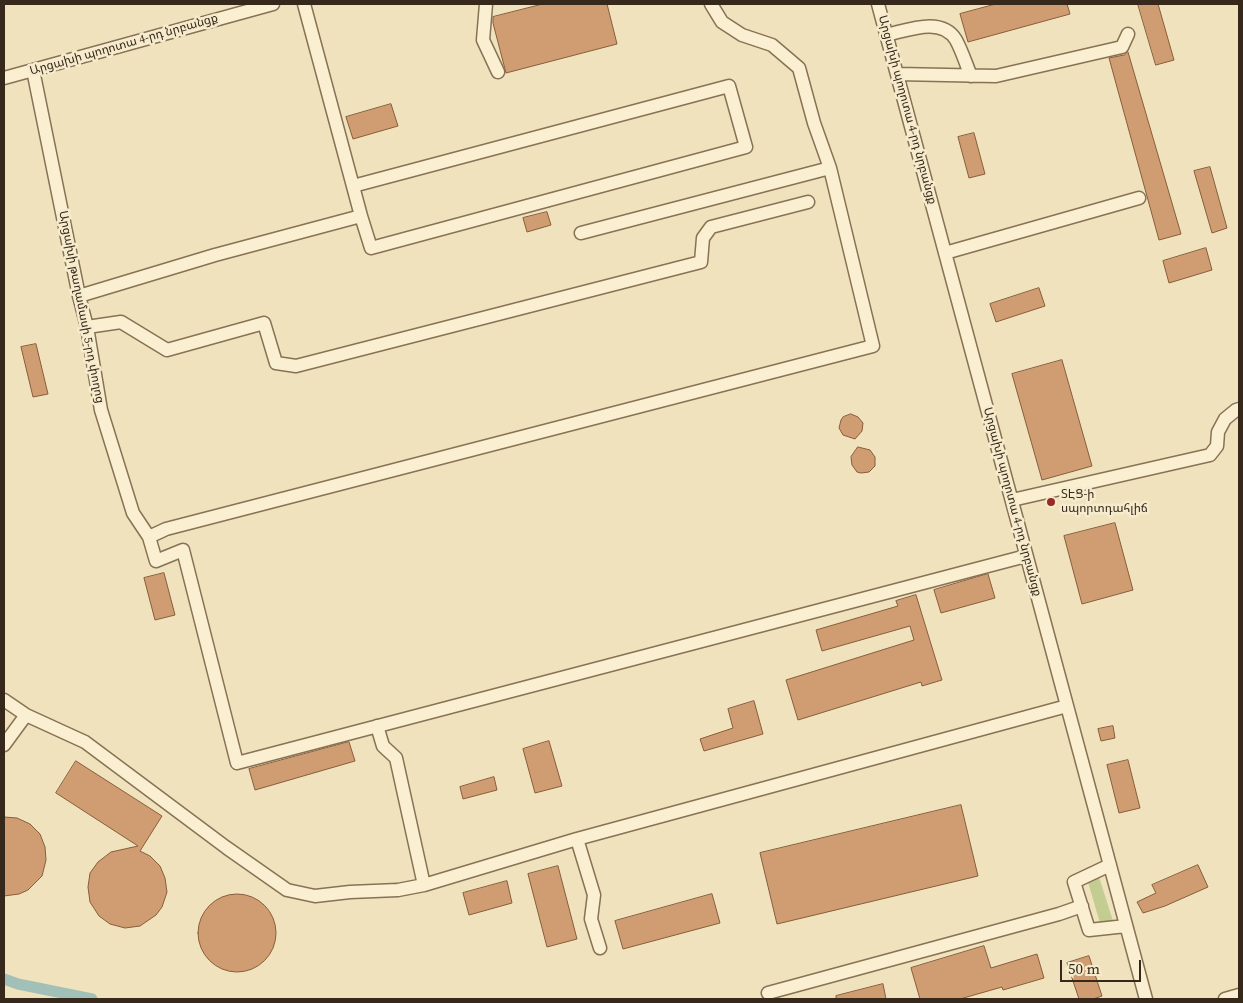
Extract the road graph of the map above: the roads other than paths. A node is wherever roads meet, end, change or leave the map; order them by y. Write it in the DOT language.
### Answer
graph roads {
  1 [pos="273,4"];
  2 [pos="304,4"];
  3 [pos="486,4"];
  4 [pos="711,4"];
  5 [pos="878,4"];
  6 [pos="241,8"];
  7 [pos="228,9"];
  8 [pos="1128,34"];
  9 [pos="886,35"];
  10 [pos="33,70"];
  11 [pos="498,72"];
  12 [pos="897,74"];
  13 [pos="971,76"];
  14 [pos="4,78"];
  15 [pos="830,168"];
  16 [pos="353,186"];
  17 [pos="1139,198"];
  18 [pos="808,202"];
  19 [pos="361,216"];
  20 [pos="581,233"];
  21 [pos="945,254"];
  22 [pos="80,296"];
  23 [pos="87,327"];
  24 [pos="1239,409"];
  25 [pos="1012,500"];
  26 [pos="149,537"];
  27 [pos="1026,556"];
  28 [pos="4,700"];
  29 [pos="1067,706"];
  30 [pos="26,716"];
  31 [pos="376,726"];
  32 [pos="4,745"];
  33 [pos="577,839"];
  34 [pos="1110,865"];
  35 [pos="424,885"];
  36 [pos="1082,906"];
  37 [pos="1126,926"];
  38 [pos="600,948"];
  39 [pos="768,993"];
  40 [pos="1239,995"];
  41 [pos="1146,999"];
  42 [pos="1225,999"];
  1 -- 6 [label="street, Արցախի պողոտա 4-րդ նրբանցք"];
  2 -- 16 [label="street"];
  3 -- 11 [label="street"];
  4 -- 15 [label="street"];
  5 -- 9 [label="street, Արցախի պողոտա 4-րդ նրբանցք"];
  6 -- 7 [label="street, Արցախի պողոտա 4-րդ նրբանցք"];
  7 -- 10 [label="street, Արցախի պողոտա 4-րդ նրբանցք"];
  8 -- 13 [label="street"];
  9 -- 12 [label="street, Արցախի պողոտա 4-րդ նրբանցք"];
  9 -- 13 [label="street"];
  10 -- 14 [label="street, Արցախի պողոտա 4-րդ նրբանցք"];
  10 -- 22 [label="street, Արցախի թաղամասի 5-րդ փողոց"];
  12 -- 13 [label="street"];
  12 -- 21 [label="street, Արցախի պողոտա 4-րդ նրբանցք"];
  15 -- 20 [label="street"];
  15 -- 26 [label="street"];
  16 -- 19 [label="street"];
  16 -- 19 [label="street"];
  17 -- 21 [label="street"];
  18 -- 23 [label="street"];
  19 -- 22 [label="street"];
  21 -- 25 [label="street, Արցախի պողոտա 4-րդ նրբանցք"];
  22 -- 23 [label="street, Արցախի թաղամասի 5-րդ փողոց"];
  23 -- 26 [label="street, Արցախի թաղամասի 5-րդ փողոց"];
  24 -- 25 [label="street"];
  25 -- 27 [label="street, Արցախի պողոտա 4-րդ նրբանցք"];
  26 -- 31 [label="street, Արցախի թաղամասի 5-րդ փողոց"];
  27 -- 29 [label="street, Արցախի պողոտա 4-րդ նրբանցք"];
  27 -- 31 [label="street"];
  28 -- 30 [label="street"];
  29 -- 33 [label="street"];
  29 -- 34 [label="street, Արցախի պողոտա 4-րդ նրբանցք"];
  30 -- 32 [label="street"];
  30 -- 35 [label="street"];
  31 -- 35 [label="street"];
  33 -- 35 [label="street"];
  33 -- 38 [label="street"];
  34 -- 36 [label="street"];
  34 -- 37 [label="street, Արցախի պողոտա 4-րդ նրբանցք"];
  36 -- 37 [label="street"];
  36 -- 39 [label="street"];
  37 -- 41 [label="street, Արցախի պողոտա 4-րդ նրբանցք"];
  40 -- 42 [label="street"];
}
